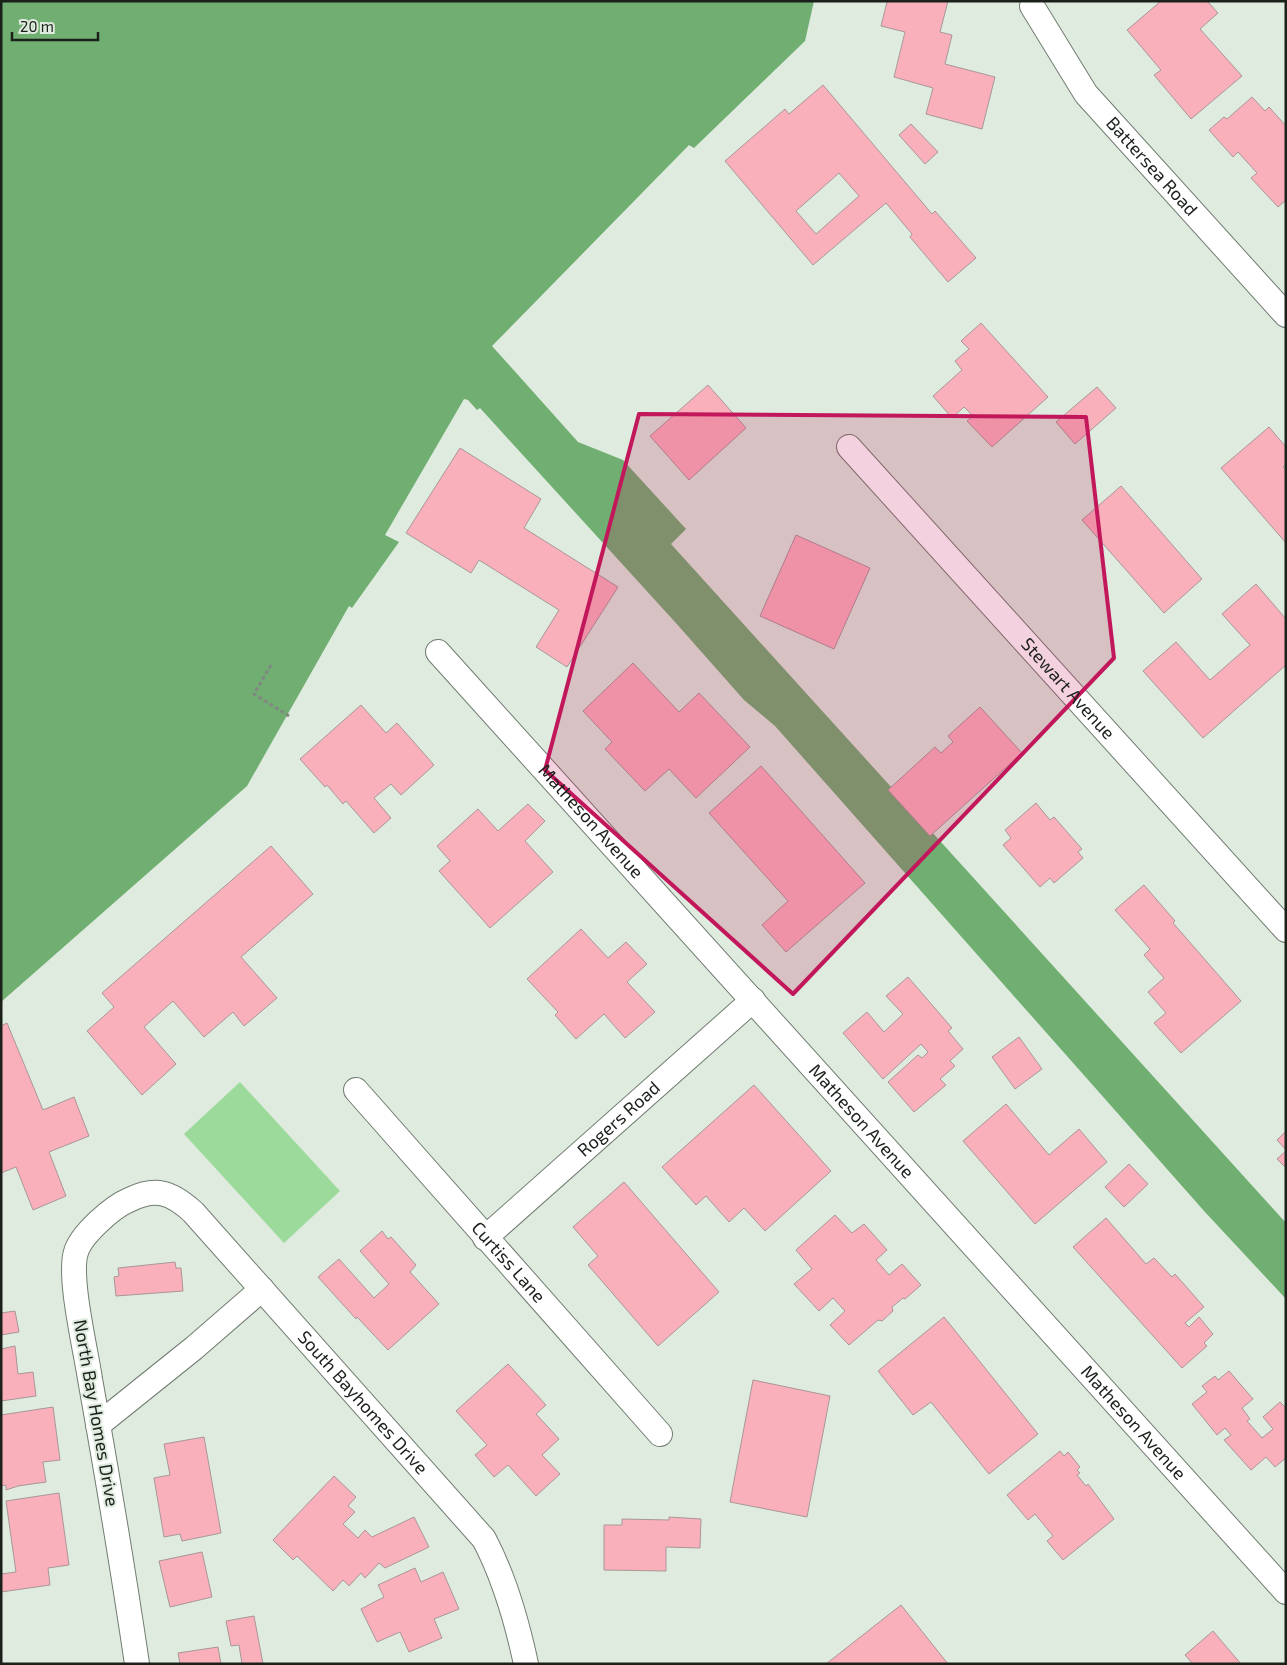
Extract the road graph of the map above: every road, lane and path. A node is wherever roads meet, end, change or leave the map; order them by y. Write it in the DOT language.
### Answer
graph roads {
  1 [pos="1032,6"];
  2 [pos="1286,315"];
  3 [pos="849,447"];
  4 [pos="438,652"];
  5 [pos="271,665"];
  6 [pos="289,716"];
  7 [pos="1286,930"];
  8 [pos="753,1000"];
  9 [pos="356,1090"];
  10 [pos="143,1193"];
  11 [pos="485,1238"];
  12 [pos="262,1289"];
  13 [pos="98,1425"];
  14 [pos="660,1434"];
  15 [pos="1286,1592"];
  16 [pos="521,1662"];
  17 [pos="137,1664"];
  1 -- 2 [label="street, Battersea Road"];
  3 -- 7 [label="street, Stewart Avenue"];
  4 -- 8 [label="street, Matheson Avenue"];
  5 -- 6 [label="path"];
  8 -- 11 [label="street, Rogers Road"];
  8 -- 15 [label="street, Matheson Avenue"];
  9 -- 11 [label="street, Curtiss Lane"];
  10 -- 12 [label="street, South Bayhomes Drive"];
  10 -- 13 [label="street, North Bay Homes Drive"];
  11 -- 14 [label="street, Curtiss Lane"];
  12 -- 13 [label="street"];
  12 -- 16 [label="street, South Bayhomes Drive"];
  13 -- 17 [label="street, North Bay Homes Drive"];
}
